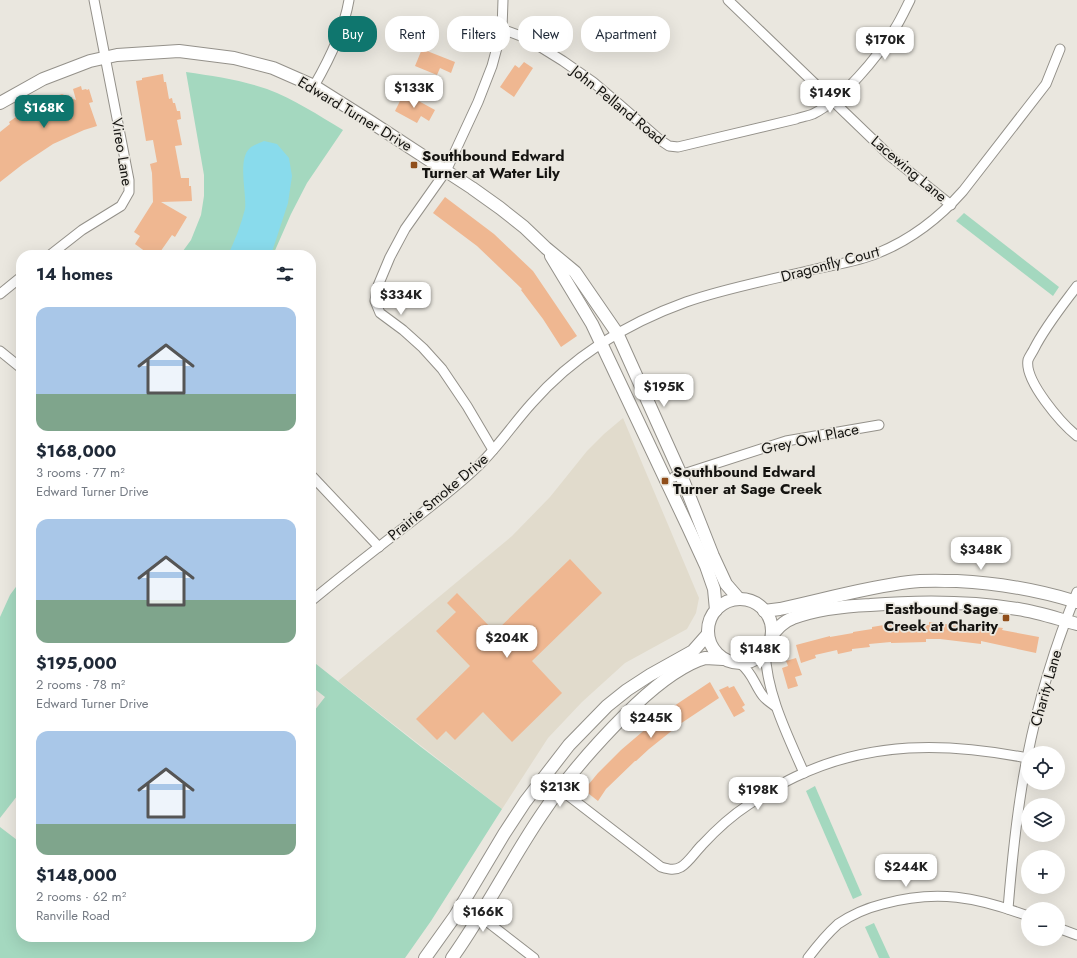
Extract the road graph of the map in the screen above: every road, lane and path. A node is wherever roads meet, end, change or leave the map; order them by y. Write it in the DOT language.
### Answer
graph roads {
  1 [pos="94,0"];
  2 [pos="349,0"];
  3 [pos="503,0"];
  4 [pos="910,0"];
  5 [pos="731,1"];
  6 [pos="502,16"];
  7 [pos="510,32"];
  8 [pos="1060,50"];
  9 [pos="496,52"];
  10 [pos="105,58"];
  11 [pos="314,86"];
  12 [pos="832,101"];
  13 [pos="0,103"];
  14 [pos="446,171"];
  15 [pos="951,205"];
  16 [pos="546,248"];
  17 [pos="56,250"];
  18 [pos="16,282"];
  19 [pos="1077,286"];
  20 [pos="0,294"];
  21 [pos="610,338"];
  22 [pos="0,351"];
  23 [pos="16,364"];
  24 [pos="879,425"];
  25 [pos="1077,436"];
  26 [pos="493,450"];
  27 [pos="678,476"];
  28 [pos="316,480"];
  29 [pos="379,547"];
  30 [pos="316,597"];
  31 [pos="739,599"];
  32 [pos="1073,608"];
  33 [pos="716,610"];
  34 [pos="764,611"];
  35 [pos="708,634"];
  36 [pos="772,634"];
  37 [pos="765,652"];
  38 [pos="723,659"];
  39 [pos="741,664"];
  40 [pos="775,706"];
  41 [pos="1030,746"];
  42 [pos="1021,757"];
  43 [pos="804,773"];
  44 [pos="544,777"];
  45 [pos="560,789"];
  46 [pos="1022,790"];
  47 [pos="463,903"];
  48 [pos="1008,909"];
  49 [pos="1021,914"];
  50 [pos="480,916"];
  51 [pos="1065,931"];
  52 [pos="1077,935"];
  53 [pos="425,958"];
  54 [pos="452,958"];
  55 [pos="534,958"];
  56 [pos="808,958"];
  1 -- 10 [label="street, Vireo Lane"];
  2 -- 11 [label="street"];
  3 -- 6 [label="street"];
  4 -- 12 [label="street"];
  5 -- 12 [label="street, Lacewing Lane"];
  7 -- 12 [label="street, John Pelland Road"];
  8 -- 15 [label="street, Dragonfly Court"];
  9 -- 14 [label="street"];
  10 -- 11 [label="street, Edward Turner Drive"];
  10 -- 13 [label="street, Edward Turner Drive"];
  10 -- 17 [label="street, Vireo Lane"];
  11 -- 14 [label="street, Edward Turner Drive"];
  12 -- 15 [label="street, Lacewing Lane"];
  14 -- 16 [label="street, Edward Turner Drive"];
  14 -- 26 [label="street"];
  15 -- 21 [label="street, Dragonfly Court"];
  16 -- 21 [label="street, Edward Turner Drive"];
  16 -- 21 [label="street, Edward Turner Drive"];
  18 -- 20 [label="street"];
  19 -- 25 [label="street"];
  21 -- 26 [label="street, Prairie Smoke Drive"];
  21 -- 27 [label="street, Edward Turner Drive"];
  21 -- 33 [label="street, Edward Turner Drive"];
  22 -- 23 [label="street"];
  24 -- 27 [label="street, Grey Owl Place"];
  26 -- 29 [label="street, Prairie Smoke Drive"];
  27 -- 31 [label="street, Edward Turner Drive"];
  28 -- 29 [label="street"];
  29 -- 30 [label="street, Prairie Smoke Drive"];
  31 -- 33 [label="street"];
  31 -- 34 [label="street"];
  32 -- 34 [label="street"];
  32 -- 36 [label="street"];
  32 -- 41 [label="street, Charity Lane"];
  33 -- 35 [label="street"];
  34 -- 36 [label="street"];
  35 -- 38 [label="street"];
  35 -- 44 [label="street"];
  36 -- 37 [label="street"];
  37 -- 39 [label="street"];
  37 -- 40 [label="street"];
  38 -- 39 [label="street"];
  38 -- 45 [label="street"];
  39 -- 40 [label="street"];
  40 -- 43 [label="street"];
  42 -- 43 [label="street"];
  43 -- 45 [label="street"];
  44 -- 45 [label="street"];
  44 -- 47 [label="street"];
  45 -- 50 [label="street"];
  46 -- 48 [label="street, Charity Lane"];
  47 -- 50 [label="street"];
  47 -- 53 [label="street"];
  48 -- 49 [label="street"];
  48 -- 56 [label="street"];
  50 -- 54 [label="street"];
  50 -- 55 [label="street"];
  51 -- 52 [label="street"];
}
